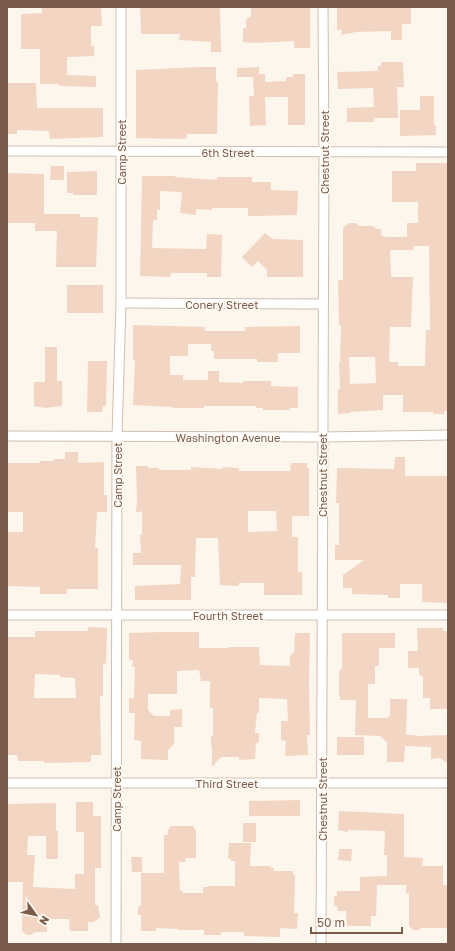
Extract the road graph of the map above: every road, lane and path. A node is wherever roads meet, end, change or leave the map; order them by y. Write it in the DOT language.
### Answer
graph roads {
  1 [pos="121,7"];
  2 [pos="323,7"];
  3 [pos="7,151"];
  4 [pos="121,152"];
  5 [pos="448,152"];
  6 [pos="324,153"];
  7 [pos="121,303"];
  8 [pos="323,304"];
  9 [pos="448,435"];
  10 [pos="7,436"];
  11 [pos="117,436"];
  12 [pos="322,437"];
  13 [pos="322,614"];
  14 [pos="448,614"];
  15 [pos="7,615"];
  16 [pos="117,615"];
  17 [pos="7,783"];
  18 [pos="116,783"];
  19 [pos="322,783"];
  20 [pos="448,783"];
  21 [pos="116,944"];
  22 [pos="321,944"];
  1 -- 4 [label="street, Camp Street"];
  2 -- 6 [label="street, Chestnut Street"];
  3 -- 4 [label="street, 6th Street"];
  4 -- 6 [label="street, 6th Street"];
  4 -- 7 [label="street, Camp Street"];
  5 -- 6 [label="street, 6th Street"];
  6 -- 8 [label="street, Chestnut Street"];
  7 -- 8 [label="street, Conery Street"];
  7 -- 11 [label="street, Camp Street"];
  8 -- 12 [label="street, Chestnut Street"];
  9 -- 12 [label="street, Washington Avenue"];
  10 -- 11 [label="street, Washington Avenue"];
  11 -- 12 [label="street, Washington Avenue"];
  11 -- 16 [label="street, Camp Street"];
  12 -- 13 [label="street, Chestnut Street"];
  13 -- 14 [label="street, Fourth Street"];
  13 -- 16 [label="street, Fourth Street"];
  13 -- 19 [label="street, Chestnut Street"];
  15 -- 16 [label="street, Fourth Street"];
  16 -- 18 [label="street, Camp Street"];
  17 -- 18 [label="street, Third Street"];
  18 -- 19 [label="street, Third Street"];
  18 -- 21 [label="street, Camp Street"];
  19 -- 20 [label="street, Third Street"];
  19 -- 22 [label="street, Chestnut Street"];
}
